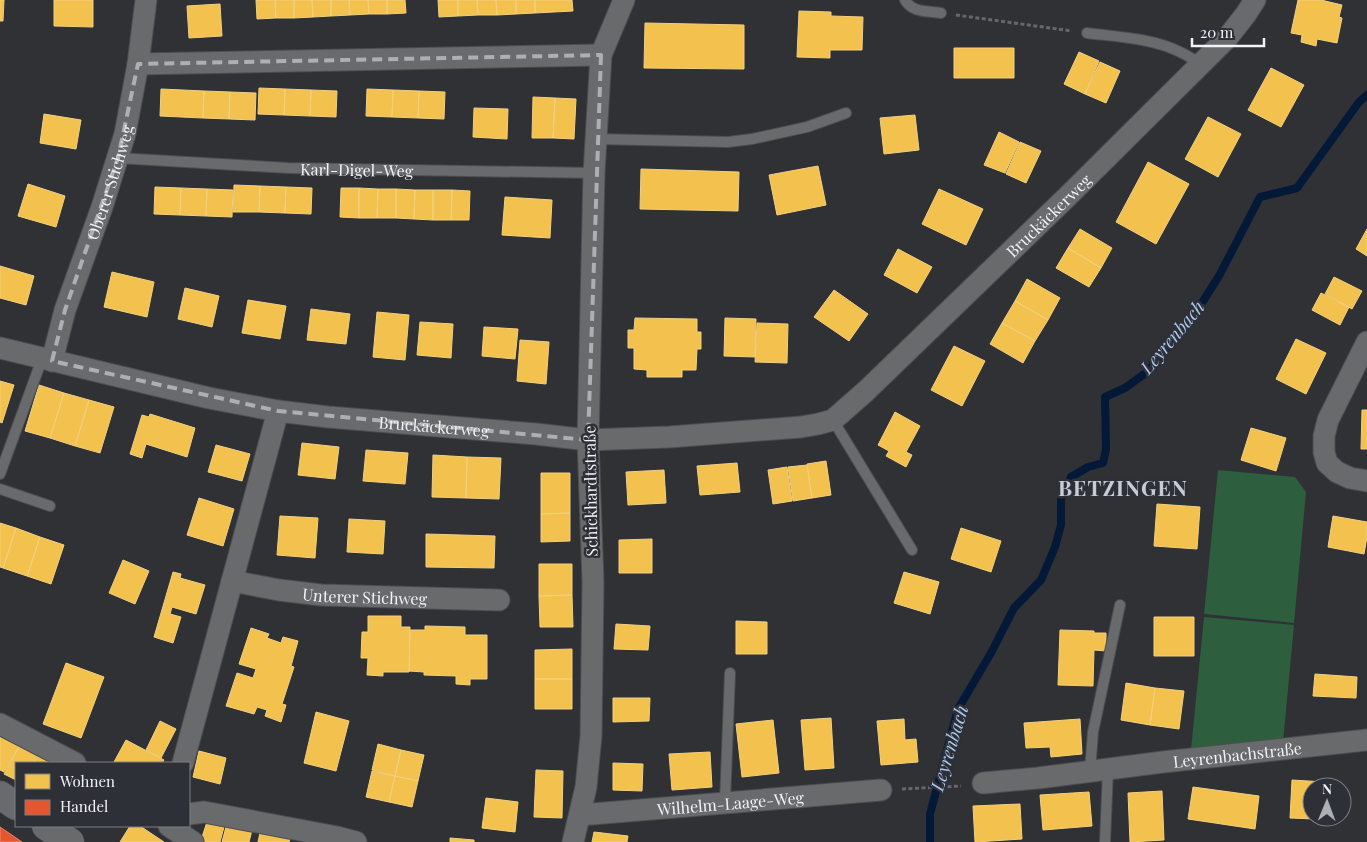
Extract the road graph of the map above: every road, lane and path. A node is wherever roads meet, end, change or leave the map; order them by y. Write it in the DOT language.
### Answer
graph roads {
  1 [pos="146,0"];
  2 [pos="624,0"];
  3 [pos="905,0"];
  4 [pos="1255,0"];
  5 [pos="941,13"];
  6 [pos="1087,34"];
  7 [pos="601,55"];
  8 [pos="138,64"];
  9 [pos="1201,64"];
  10 [pos="846,112"];
  11 [pos="597,139"];
  12 [pos="118,158"];
  13 [pos="594,173"];
  14 [pos="1367,342"];
  15 [pos="0,348"];
  16 [pos="47,360"];
  17 [pos="278,411"];
  18 [pos="833,420"];
  19 [pos="588,440"];
  20 [pos="0,474"];
  21 [pos="1367,481"];
  22 [pos="0,489"];
  23 [pos="50,506"];
  24 [pos="912,550"];
  25 [pos="232,581"];
  26 [pos="499,600"];
  27 [pos="1120,605"];
  28 [pos="730,673"];
  29 [pos="0,724"];
  30 [pos="1367,740"];
  31 [pos="73,762"];
  32 [pos="183,762"];
  33 [pos="1099,770"];
  34 [pos="983,783"];
  35 [pos="952,787"];
  36 [pos="921,788"];
  37 [pos="882,790"];
  38 [pos="0,795"];
  39 [pos="725,802"];
  40 [pos="15,805"];
  41 [pos="190,814"];
  42 [pos="580,815"];
  43 [pos="48,827"];
  44 [pos="170,827"];
  45 [pos="70,842"];
  46 [pos="193,842"];
  47 [pos="356,842"];
  48 [pos="574,842"];
  49 [pos="1105,842"];
  1 -- 8 [label="street, Oberer Stichweg"];
  2 -- 7 [label="street, Schickhardtstraße"];
  3 -- 5 [label="lane"];
  4 -- 9 [label="street, Bruckäckerweg"];
  5 -- 6 [label="path"];
  6 -- 9 [label="lane"];
  7 -- 8 [label="street"];
  7 -- 11 [label="street, Schickhardtstraße"];
  8 -- 12 [label="street, Oberer Stichweg"];
  9 -- 18 [label="street, Bruckäckerweg"];
  10 -- 11 [label="lane"];
  11 -- 13 [label="street, Schickhardtstraße"];
  12 -- 13 [label="lane, Karl-Digel-Weg"];
  12 -- 16 [label="street, Oberer Stichweg"];
  13 -- 19 [label="street, Schickhardtstraße"];
  14 -- 21 [label="street"];
  15 -- 16 [label="street, Bruckäckerweg"];
  16 -- 17 [label="street, Bruckäckerweg"];
  16 -- 20 [label="lane"];
  17 -- 19 [label="street, Bruckäckerweg"];
  17 -- 25 [label="street"];
  18 -- 19 [label="street, Bruckäckerweg"];
  18 -- 24 [label="lane"];
  19 -- 42 [label="street, Schickhardtstraße"];
  22 -- 23 [label="lane"];
  25 -- 26 [label="street, Unterer Stichweg"];
  25 -- 32 [label="street"];
  27 -- 33 [label="lane"];
  28 -- 39 [label="lane"];
  29 -- 31 [label="street"];
  30 -- 33 [label="street, Leyrenbachstraße"];
  33 -- 34 [label="street, Leyrenbachstraße"];
  33 -- 49 [label="lane"];
  35 -- 36 [label="path"];
  37 -- 39 [label="street, Wilhelm-Laage-Weg"];
  38 -- 40 [label="main road"];
  39 -- 42 [label="street, Wilhelm-Laage-Weg"];
  41 -- 47 [label="street"];
  42 -- 48 [label="street, Schickhardtstraße"];
  43 -- 45 [label="main road"];
  44 -- 46 [label="street"];
}
